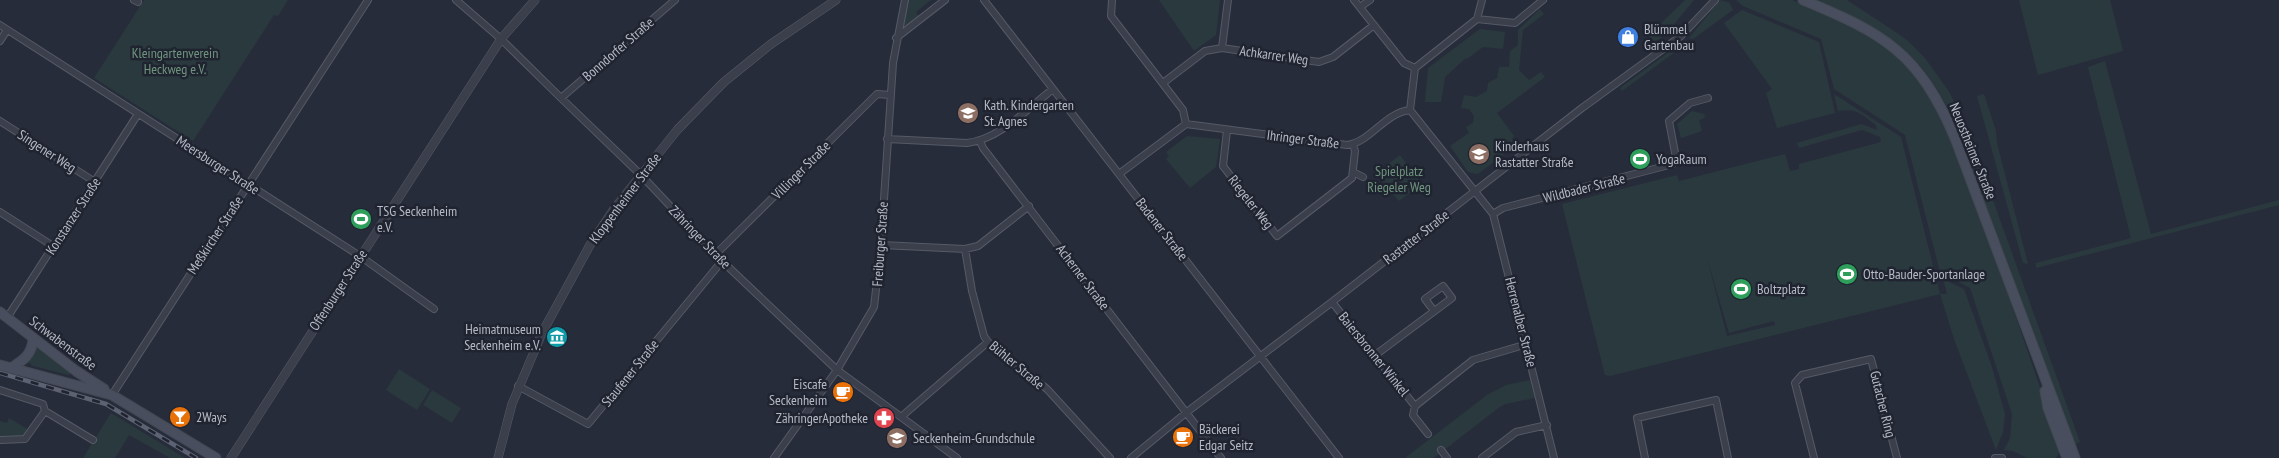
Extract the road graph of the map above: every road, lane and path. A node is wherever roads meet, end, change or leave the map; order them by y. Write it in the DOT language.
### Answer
graph roads {
  1 [pos="368,0"];
  2 [pos="456,0"];
  3 [pos="535,0"];
  4 [pos="675,0"];
  5 [pos="836,0"];
  6 [pos="905,0"];
  7 [pos="945,0"];
  8 [pos="984,0"];
  9 [pos="1112,0"];
  10 [pos="1228,0"];
  11 [pos="1354,0"];
  12 [pos="1370,0"];
  13 [pos="1482,0"];
  14 [pos="1543,0"];
  15 [pos="1708,0"];
  16 [pos="1715,0"];
  17 [pos="1803,0"];
  18 [pos="1360,8"];
  19 [pos="1700,15"];
  20 [pos="1477,19"];
  21 [pos="1374,25"];
  22 [pos="0,26"];
  23 [pos="7,30"];
  24 [pos="896,38"];
  25 [pos="501,39"];
  26 [pos="0,41"];
  27 [pos="1222,48"];
  28 [pos="1416,68"];
  29 [pos="1163,83"];
  30 [pos="1053,89"];
  31 [pos="890,95"];
  32 [pos="561,98"];
  33 [pos="1708,98"];
  34 [pos="1410,110"];
  35 [pos="138,114"];
  36 [pos="0,121"];
  37 [pos="1186,124"];
  38 [pos="1227,130"];
  39 [pos="887,139"];
  40 [pos="980,141"];
  41 [pos="1353,144"];
  42 [pos="1353,172"];
  43 [pos="1119,174"];
  44 [pos="641,175"];
  45 [pos="1363,177"];
  46 [pos="95,182"];
  47 [pos="248,184"];
  48 [pos="1474,192"];
  49 [pos="1029,206"];
  50 [pos="0,212"];
  51 [pos="1493,214"];
  52 [pos="881,245"];
  53 [pos="53,246"];
  54 [pos="965,249"];
  55 [pos="716,254"];
  56 [pos="360,256"];
  57 [pos="722,261"];
  58 [pos="1332,302"];
  59 [pos="434,309"];
  60 [pos="1434,311"];
  61 [pos="4,315"];
  62 [pos="33,339"];
  63 [pos="988,342"];
  64 [pos="1527,344"];
  65 [pos="1260,356"];
  66 [pos="1374,356"];
  67 [pos="0,365"];
  68 [pos="11,368"];
  69 [pos="837,370"];
  70 [pos="2042,374"];
  71 [pos="518,386"];
  72 [pos="0,390"];
  73 [pos="112,395"];
  74 [pos="1415,406"];
  75 [pos="45,411"];
  76 [pos="1187,412"];
  77 [pos="901,417"];
  78 [pos="1547,425"];
  79 [pos="1428,434"];
  80 [pos="0,440"];
  81 [pos="93,440"];
  82 [pos="1441,450"];
  83 [pos="216,458"];
  84 [pos="230,458"];
  85 [pos="498,458"];
  86 [pos="774,458"];
  87 [pos="957,458"];
  88 [pos="1110,458"];
  89 [pos="1130,458"];
  90 [pos="1221,458"];
  91 [pos="1340,458"];
  92 [pos="1447,458"];
  93 [pos="1482,458"];
  94 [pos="1554,458"];
  95 [pos="1645,458"];
  96 [pos="1728,458"];
  97 [pos="1814,458"];
  98 [pos="1897,458"];
  99 [pos="1995,458"];
  100 [pos="2002,458"];
  101 [pos="2066,458"];
  102 [pos="2075,458"];
  1 -- 47 [label="street, Meßkircher Straße"];
  2 -- 25 [label="street, Zähringer Straße"];
  3 -- 25 [label="street, Offenburger Straße"];
  4 -- 32 [label="street, Bonndorfer Straße"];
  5 -- 44 [label="street, Kloppenheimer Straße"];
  6 -- 24 [label="street, Freiburger Straße"];
  7 -- 24 [label="street"];
  8 -- 30 [label="street, Badener Straße"];
  9 -- 29 [label="street"];
  10 -- 27 [label="street"];
  11 -- 18 [label="street"];
  12 -- 18 [label="street"];
  13 -- 20 [label="street"];
  14 -- 20 [label="street"];
  15 -- 19 [label="street, Rastatter Straße"];
  16 -- 19 [label="street, Rastatter Straße"];
  17 -- 70 [label="main road, Neuostheimer Straße"];
  18 -- 21 [label="street"];
  19 -- 48 [label="street, Rastatter Straße"];
  20 -- 28 [label="street"];
  21 -- 27 [label="street, Achkarrer Weg"];
  21 -- 28 [label="street"];
  22 -- 23 [label="street, Meersburger Straße"];
  23 -- 26 [label="street"];
  23 -- 35 [label="street, Meersburger Straße"];
  24 -- 31 [label="street, Freiburger Straße"];
  25 -- 32 [label="street, Zähringer Straße"];
  25 -- 56 [label="street, Offenburger Straße"];
  27 -- 29 [label="street"];
  28 -- 34 [label="street"];
  29 -- 37 [label="street"];
  30 -- 40 [label="street"];
  30 -- 43 [label="street, Badener Straße"];
  31 -- 39 [label="street, Freiburger Straße"];
  31 -- 55 [label="street, Villinger Straße"];
  32 -- 44 [label="street, Zähringer Straße"];
  33 -- 51 [label="street, Wildbader Straße"];
  34 -- 41 [label="street, Ihringer Straße"];
  34 -- 48 [label="street, Herrenalber Straße"];
  35 -- 46 [label="street, Konstanzer Straße"];
  35 -- 47 [label="street, Meersburger Straße"];
  36 -- 46 [label="street, Singener Weg"];
  37 -- 38 [label="street, Ihringer Straße"];
  37 -- 43 [label="street"];
  38 -- 41 [label="street, Ihringer Straße"];
  38 -- 42 [label="street, Riegeler Weg"];
  39 -- 40 [label="street"];
  39 -- 52 [label="street, Freiburger Straße"];
  40 -- 49 [label="street, Acherner Straße"];
  41 -- 42 [label="street"];
  42 -- 45 [label="street"];
  43 -- 65 [label="street, Badener Straße"];
  44 -- 55 [label="street, Zähringer Straße"];
  44 -- 71 [label="street, Kloppenheimer Straße"];
  46 -- 53 [label="street, Konstanzer Straße"];
  47 -- 56 [label="street, Meersburger Straße"];
  47 -- 73 [label="street, Meßkircher Straße"];
  48 -- 51 [label="street, Herrenalber Straße"];
  48 -- 58 [label="street, Rastatter Straße"];
  49 -- 54 [label="street"];
  49 -- 76 [label="street, Acherner Straße"];
  50 -- 53 [label="street"];
  51 -- 64 [label="street, Herrenalber Straße"];
  52 -- 54 [label="street"];
  52 -- 69 [label="street, Freiburger Straße"];
  53 -- 61 [label="street, Konstanzer Straße"];
  54 -- 63 [label="street, Bühler Straße"];
  55 -- 57 [label="street, Zähringer Straße"];
  56 -- 59 [label="street, Meersburger Straße"];
  56 -- 84 [label="street, Offenburger Straße"];
  57 -- 69 [label="street, Zähringer Straße"];
  57 -- 71 [label="street, Staufener Straße"];
  58 -- 65 [label="street, Rastatter Straße"];
  58 -- 66 [label="street, Baiersbronner Winkel"];
  60 -- 66 [label="street"];
  61 -- 62 [label="main road, Schwabenstraße"];
  62 -- 68 [label="main road"];
  62 -- 73 [label="main road, Schwabenstraße"];
  63 -- 77 [label="street"];
  63 -- 88 [label="street, Bühler Straße"];
  64 -- 74 [label="street, Baiersbronner Winkel"];
  64 -- 78 [label="street, Herrenalber Straße"];
  65 -- 76 [label="street, Rastatter Straße"];
  65 -- 91 [label="street, Badener Straße"];
  66 -- 74 [label="street, Baiersbronner Winkel"];
  67 -- 68 [label="main road"];
  68 -- 73 [label="main road"];
  69 -- 77 [label="street, Zähringer Straße"];
  69 -- 86 [label="street, Freiburger Straße"];
  70 -- 101 [label="main road, Neuostheimer Straße"];
  70 -- 102 [label="main road, Neuostheimer Straße"];
  71 -- 85 [label="street, Kloppenheimer Straße"];
  72 -- 75 [label="street"];
  73 -- 83 [label="main road"];
  74 -- 79 [label="street, Baiersbronner Winkel"];
  75 -- 80 [label="street"];
  75 -- 81 [label="street"];
  76 -- 89 [label="street, Rastatter Straße"];
  76 -- 90 [label="street, Acherner Straße"];
  77 -- 87 [label="street, Zähringer Straße"];
  78 -- 93 [label="street"];
  78 -- 94 [label="street, Herrenalber Straße"];
  82 -- 92 [label="street"];
  95 -- 96 [label="street"];
  97 -- 98 [label="street, Gutacher Ring"];
  99 -- 100 [label="street"];
}
